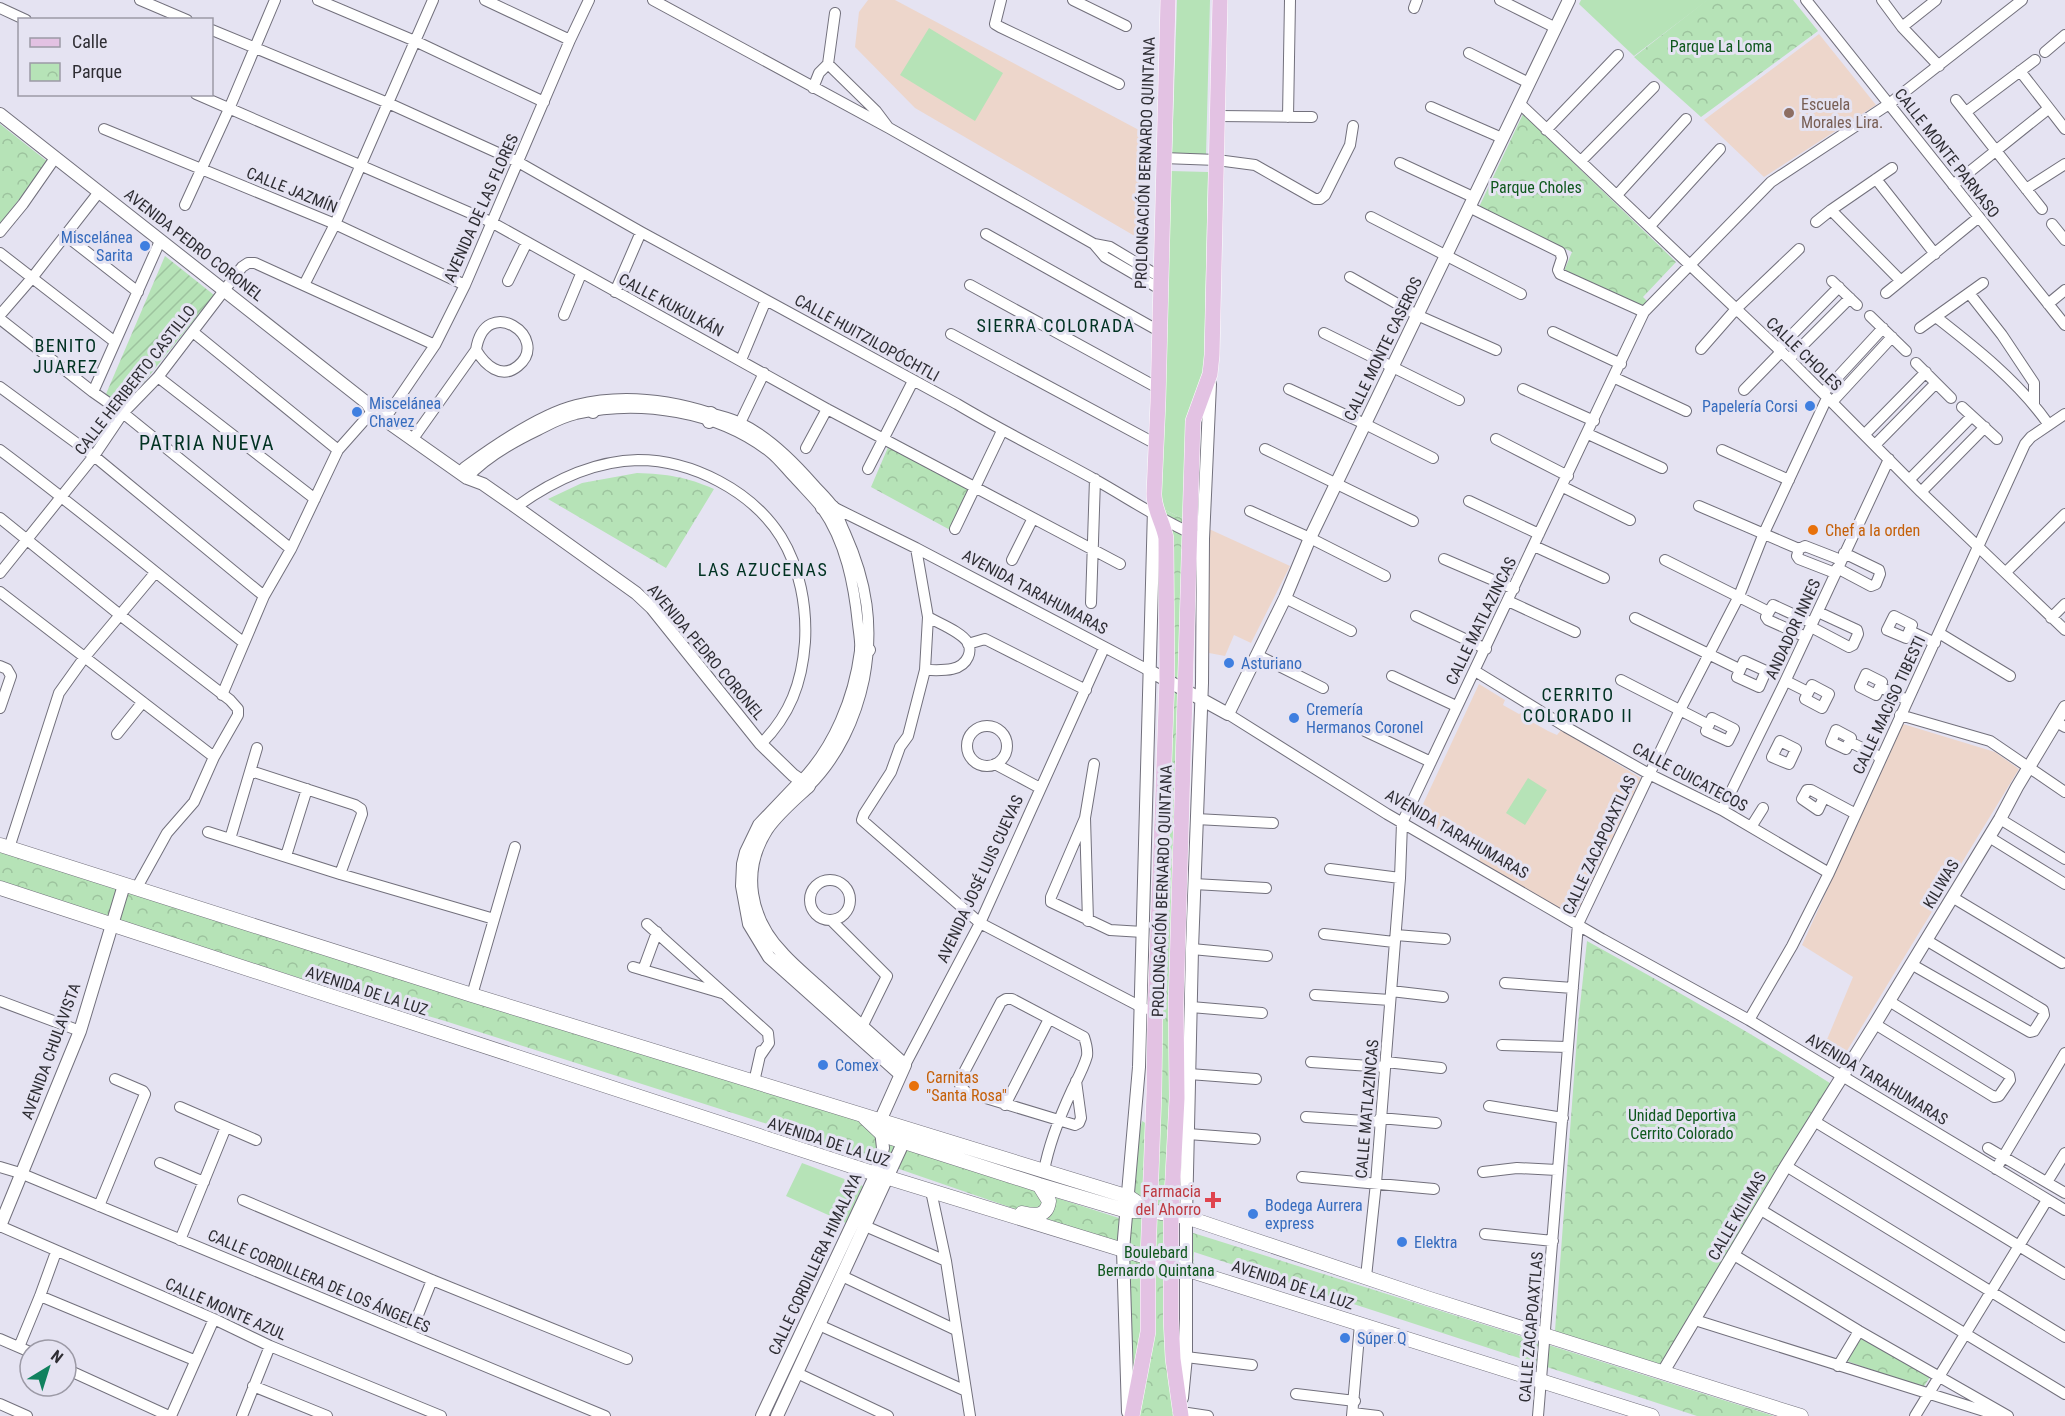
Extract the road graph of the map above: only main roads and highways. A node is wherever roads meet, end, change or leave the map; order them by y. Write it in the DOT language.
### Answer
graph roads {
  1 [pos="1168,0"];
  2 [pos="1220,0"];
  3 [pos="4,846"];
  4 [pos="0,888"];
  5 [pos="881,1128"];
  6 [pos="1039,1185"];
  7 [pos="953,1198"];
  8 [pos="1128,1204"];
  9 [pos="1150,1211"];
  10 [pos="1179,1216"];
  11 [pos="1148,1257"];
  12 [pos="1178,1266"];
  13 [pos="1181,1414"];
  14 [pos="1130,1416"];
  15 [pos="1652,1416"];
  16 [pos="1801,1416"];
  1 -- 9 [label="main road, PROLONGACIÓN BERNARDO QUINTANA"];
  2 -- 10 [label="main road, PROLONGACIÓN BERNARDO QUINTANA"];
  3 -- 5 [label="main road, AVENIDA DE LA LUZ"];
  4 -- 7 [label="main road, AVENIDA DE LA LUZ"];
  5 -- 6 [label="main road, AVENIDA DE LA LUZ"];
  5 -- 8 [label="main road, AVENIDA DE LA LUZ"];
  6 -- 7 [label="main road"];
  6 -- 8 [label="main road, AVENIDA DE LA LUZ"];
  7 -- 11 [label="main road, AVENIDA DE LA LUZ"];
  8 -- 9 [label="main road, AVENIDA DE LA LUZ"];
  9 -- 10 [label="main road, AVENIDA DE LA LUZ"];
  9 -- 11 [label="main road, PROLONGACIÓN BERNARDO QUINTANA"];
  10 -- 12 [label="main road, PROLONGACIÓN BERNARDO QUINTANA"];
  10 -- 16 [label="main road, AVENIDA DE LA LUZ"];
  11 -- 12 [label="main road, AVENIDA DE LA LUZ"];
  11 -- 14 [label="main road, PROLONGACIÓN BERNARDO QUINTANA"];
  12 -- 13 [label="main road, PROLONGACIÓN BERNARDO QUINTANA"];
  12 -- 15 [label="main road, AVENIDA DE LA LUZ"];
}
